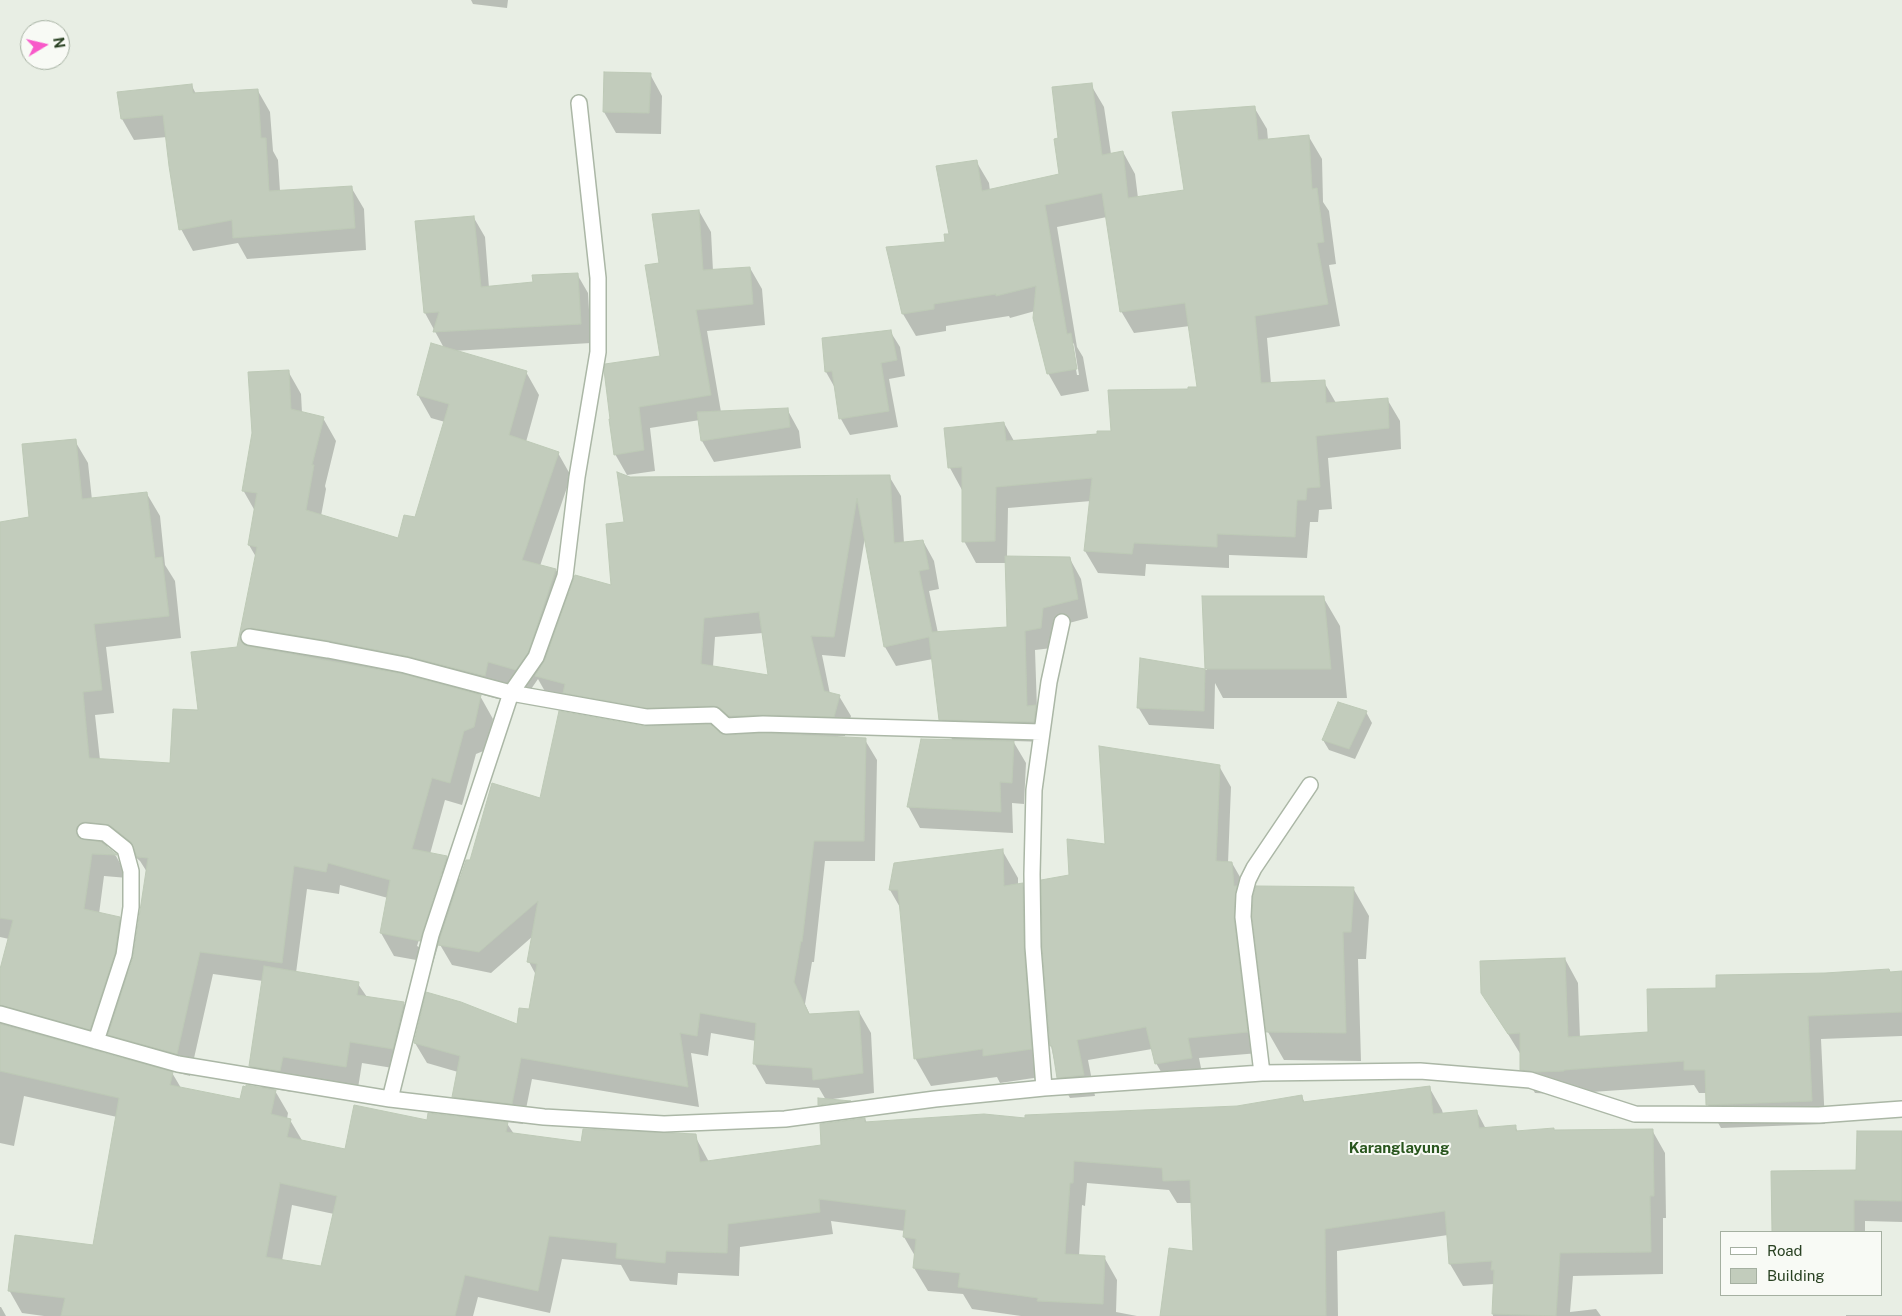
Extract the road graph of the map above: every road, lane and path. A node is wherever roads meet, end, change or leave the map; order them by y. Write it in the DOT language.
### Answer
graph roads {
  1 [pos="579,103"];
  2 [pos="1062,622"];
  3 [pos="249,637"];
  4 [pos="511,693"];
  5 [pos="1041,732"];
  6 [pos="1310,785"];
  7 [pos="85,831"];
  8 [pos="0,1014"];
  9 [pos="96,1041"];
  10 [pos="1262,1073"];
  11 [pos="1044,1088"];
  12 [pos="390,1099"];
  13 [pos="1902,1110"];
  1 -- 4 [label="street"];
  2 -- 5 [label="street"];
  3 -- 4 [label="street"];
  4 -- 5 [label="street"];
  4 -- 12 [label="street"];
  5 -- 11 [label="street"];
  6 -- 10 [label="street"];
  7 -- 9 [label="street"];
  8 -- 9 [label="street"];
  9 -- 12 [label="street"];
  10 -- 11 [label="street"];
  10 -- 13 [label="street"];
  11 -- 12 [label="street"];
}
